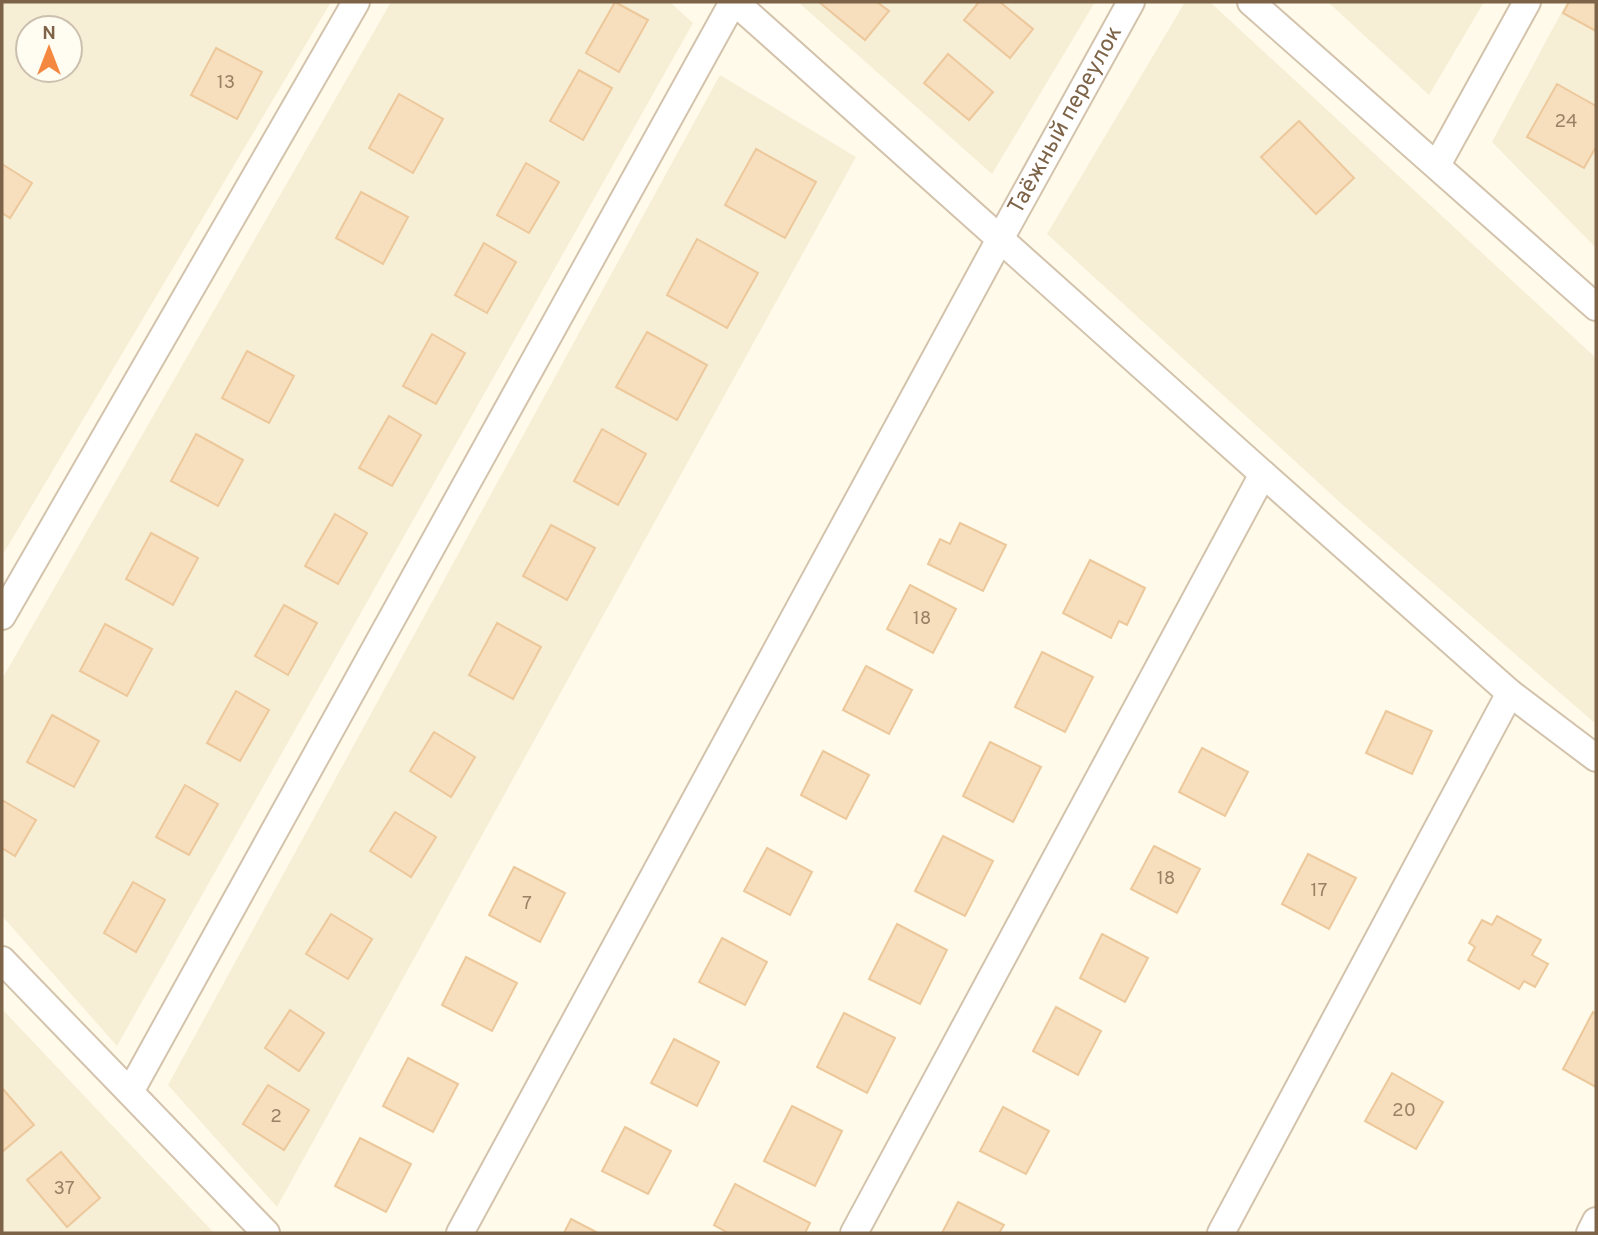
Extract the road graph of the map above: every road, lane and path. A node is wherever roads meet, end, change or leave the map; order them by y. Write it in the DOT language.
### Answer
graph roads {
  1 [pos="356,2"];
  2 [pos="734,2"];
  3 [pos="1131,2"];
  4 [pos="1251,2"];
  5 [pos="1527,2"];
  6 [pos="1437,165"];
  7 [pos="1000,239"];
  8 [pos="1596,307"];
  9 [pos="1263,474"];
  10 [pos="2,616"];
  11 [pos="1510,693"];
  12 [pos="1596,758"];
  13 [pos="2,960"];
  14 [pos="130,1092"];
  15 [pos="1596,1221"];
  16 [pos="266,1233"];
  17 [pos="460,1233"];
  18 [pos="854,1233"];
  19 [pos="1221,1233"];
  20 [pos="1590,1233"];
  1 -- 10 [label="street"];
  2 -- 7 [label="street"];
  2 -- 14 [label="street"];
  3 -- 7 [label="street, Таёжный переулок"];
  4 -- 6 [label="street"];
  5 -- 6 [label="street"];
  6 -- 8 [label="street"];
  7 -- 9 [label="street"];
  7 -- 17 [label="street, Таёжный переулок"];
  9 -- 11 [label="street"];
  9 -- 18 [label="street"];
  11 -- 12 [label="street"];
  11 -- 19 [label="street"];
  13 -- 14 [label="street"];
  14 -- 16 [label="street"];
  15 -- 20 [label="street"];
}
